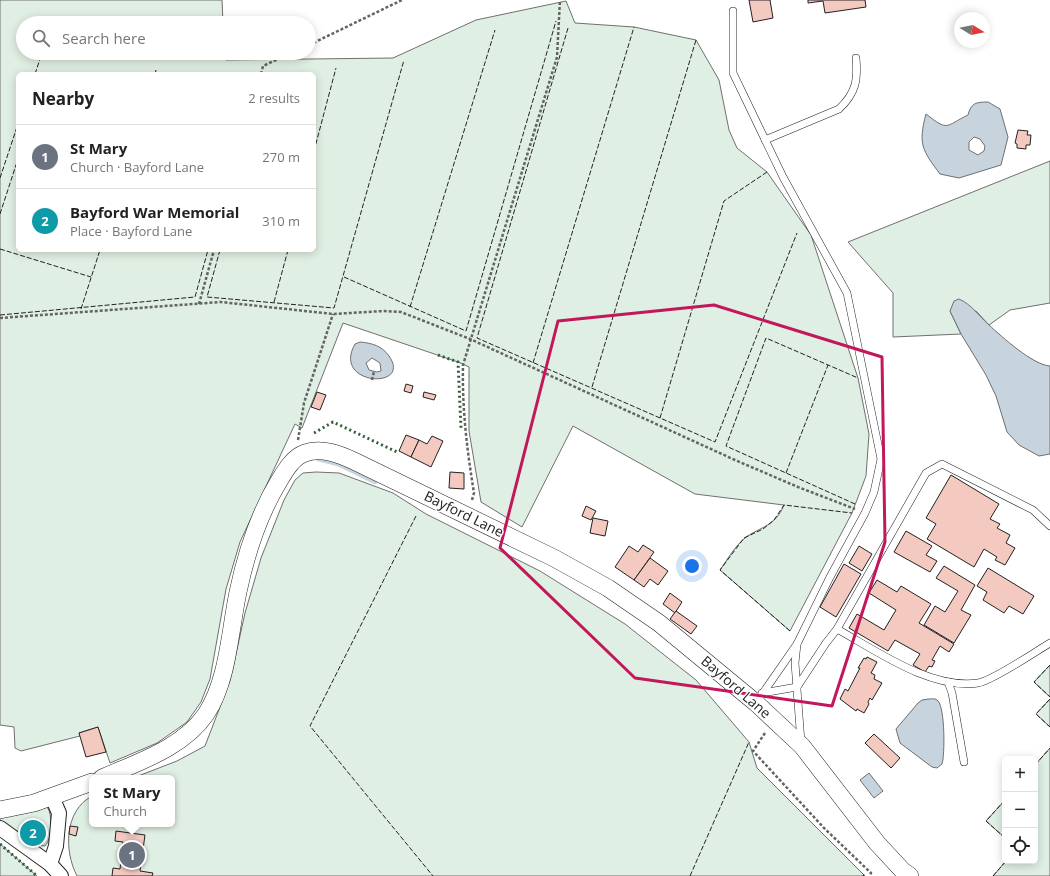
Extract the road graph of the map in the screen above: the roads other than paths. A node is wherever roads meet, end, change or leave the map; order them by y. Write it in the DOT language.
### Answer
graph roads {
  1 [pos="733,11"];
  2 [pos="856,58"];
  3 [pos="765,140"];
  4 [pos="1050,526"];
  5 [pos="837,629"];
  6 [pos="1050,643"];
  7 [pos="797,644"];
  8 [pos="948,682"];
  9 [pos="797,687"];
  10 [pos="759,698"];
  11 [pos="802,746"];
  12 [pos="964,762"];
  13 [pos="108,775"];
  14 [pos="89,783"];
  15 [pos="52,797"];
  16 [pos="0,810"];
  17 [pos="0,828"];
  18 [pos="50,864"];
  19 [pos="61,876"];
  20 [pos="910,876"];
  1 -- 3 [label="lane"];
  2 -- 3 [label="lane"];
  3 -- 7 [label="lane"];
  4 -- 5 [label="lane"];
  5 -- 8 [label="lane"];
  5 -- 9 [label="lane"];
  6 -- 8 [label="lane"];
  7 -- 9 [label="lane"];
  7 -- 10 [label="lane"];
  8 -- 12 [label="lane"];
  9 -- 10 [label="lane"];
  9 -- 11 [label="lane"];
  10 -- 11 [label="street, Bayford Lane"];
  10 -- 13 [label="street, Bayford Lane"];
  11 -- 20 [label="street, Bayford Lane"];
  14 -- 15 [label="street"];
  15 -- 16 [label="street"];
  15 -- 18 [label="street"];
  17 -- 18 [label="street"];
  18 -- 19 [label="street"];
}
